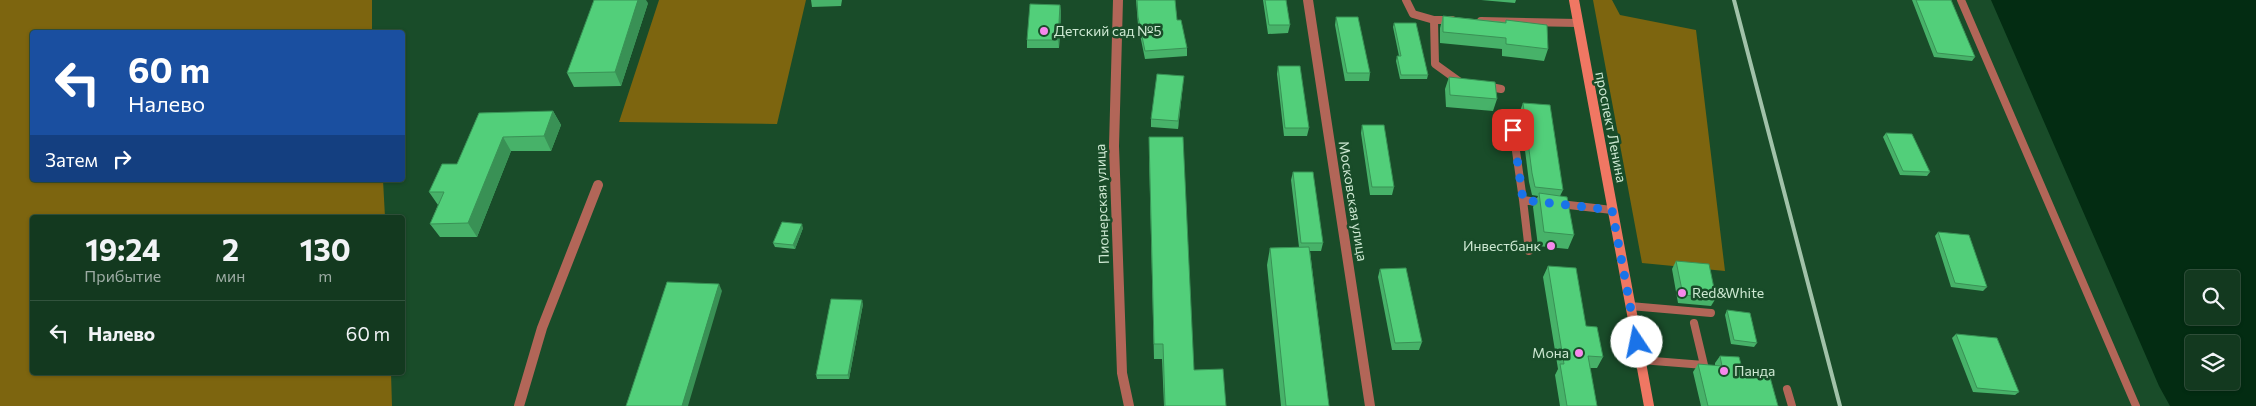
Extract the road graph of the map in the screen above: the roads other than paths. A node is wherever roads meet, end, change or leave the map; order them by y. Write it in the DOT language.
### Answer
graph roads {
  1 [pos="1118,0"];
  2 [pos="1308,0"];
  3 [pos="1406,0"];
  4 [pos="1574,0"];
  5 [pos="1961,0"];
  6 [pos="1434,20"];
  7 [pos="1463,20"];
  8 [pos="1473,21"];
  9 [pos="1578,23"];
  10 [pos="1466,83"];
  11 [pos="1475,85"];
  12 [pos="1501,89"];
  13 [pos="1513,130"];
  14 [pos="598,185"];
  15 [pos="1523,200"];
  16 [pos="1612,210"];
  17 [pos="1529,251"];
  18 [pos="1630,306"];
  19 [pos="1711,313"];
  20 [pos="1694,323"];
  21 [pos="1641,360"];
  22 [pos="1787,389"];
  23 [pos="519,406"];
  24 [pos="1129,406"];
  25 [pos="1370,406"];
  26 [pos="1649,406"];
  27 [pos="1792,406"];
  28 [pos="2136,406"];
  1 -- 24 [label="street, Пионерская улица"];
  2 -- 25 [label="street, Московская улица"];
  3 -- 6 [label="lane"];
  4 -- 9 [label="main road, проспект Ленина"];
  5 -- 28 [label="lane"];
  6 -- 7 [label="lane"];
  6 -- 10 [label="lane"];
  8 -- 9 [label="lane"];
  9 -- 16 [label="main road, проспект Ленина"];
  11 -- 12 [label="lane"];
  13 -- 15 [label="lane"];
  14 -- 23 [label="street"];
  15 -- 16 [label="lane"];
  15 -- 17 [label="lane"];
  16 -- 18 [label="main road, проспект Ленина"];
  18 -- 19 [label="lane"];
  18 -- 21 [label="main road, проспект Ленина"];
  20 -- 21 [label="lane"];
  21 -- 26 [label="main road, проспект Ленина"];
  22 -- 27 [label="lane"];
}
